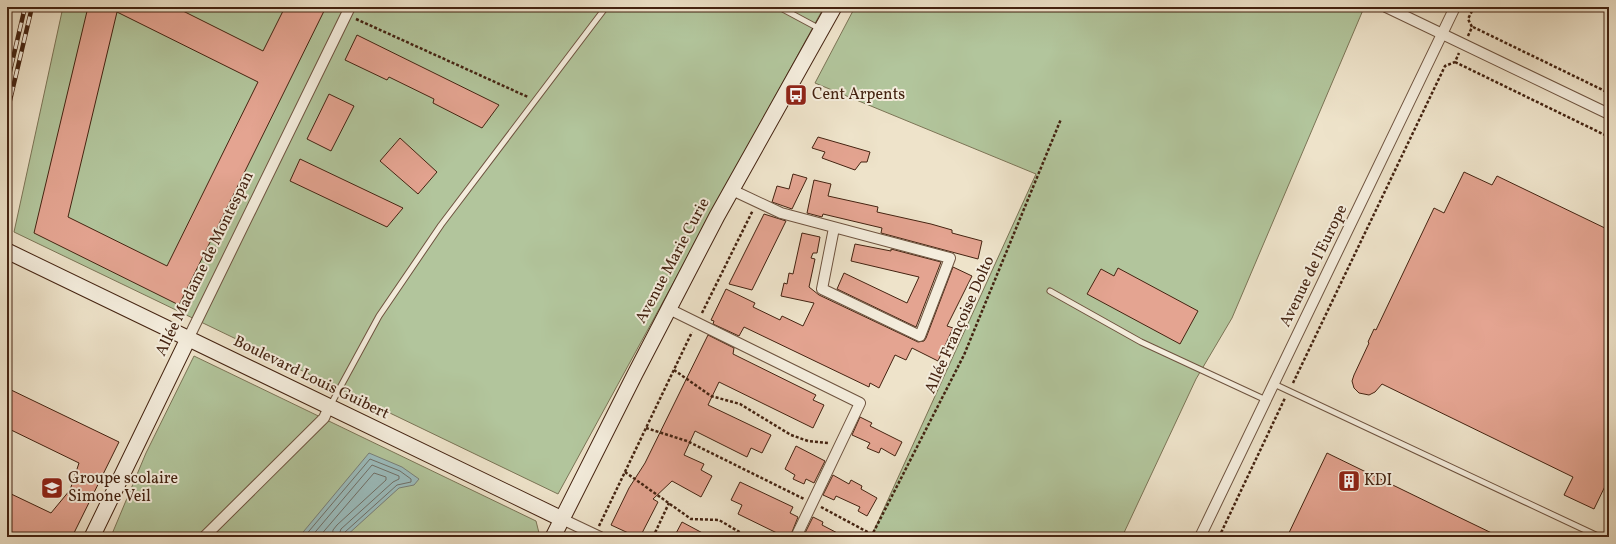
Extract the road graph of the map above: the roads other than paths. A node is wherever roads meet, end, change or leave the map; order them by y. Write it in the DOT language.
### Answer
graph roads {
  1 [pos="606,7"];
  2 [pos="779,7"];
  3 [pos="834,7"];
  4 [pos="1386,7"];
  5 [pos="1455,7"];
  6 [pos="348,11"];
  7 [pos="821,30"];
  8 [pos="1442,34"];
  9 [pos="1609,114"];
  10 [pos="732,190"];
  11 [pos="834,228"];
  12 [pos="9,251"];
  13 [pos="1050,291"];
  14 [pos="669,308"];
  15 [pos="188,339"];
  16 [pos="1274,384"];
  17 [pos="1266,400"];
  18 [pos="329,407"];
  19 [pos="562,519"];
  20 [pos="1609,532"];
  21 [pos="597,536"];
  22 [pos="92,537"];
  23 [pos="204,537"];
  24 [pos="553,537"];
  25 [pos="796,537"];
  26 [pos="1200,537"];
  27 [pos="1600,537"];
  28 [pos="1607,537"];
  1 -- 18 [label="lane"];
  2 -- 7 [label="lane"];
  3 -- 7 [label="street, Avenue Marie Curie"];
  4 -- 8 [label="street"];
  5 -- 8 [label="street, Avenue de l'Europe"];
  6 -- 15 [label="street, Allée Madame de Montespan"];
  7 -- 10 [label="street, Avenue Marie Curie"];
  8 -- 9 [label="street"];
  8 -- 16 [label="street, Avenue de l'Europe"];
  10 -- 11 [label="street"];
  10 -- 14 [label="street, Avenue Marie Curie"];
  11 -- 11 [label="street"];
  12 -- 15 [label="street, Boulevard Louis Guibert"];
  13 -- 17 [label="lane"];
  14 -- 19 [label="street, Avenue Marie Curie"];
  14 -- 25 [label="street"];
  15 -- 18 [label="street, Boulevard Louis Guibert"];
  15 -- 22 [label="street, Allée Madame de Montespan"];
  16 -- 17 [label="street, Avenue de l'Europe"];
  16 -- 27 [label="lane"];
  17 -- 26 [label="street, Avenue de l'Europe"];
  18 -- 19 [label="street, Boulevard Louis Guibert"];
  18 -- 23 [label="street"];
  19 -- 21 [label="street, Boulevard Louis Guibert"];
  19 -- 24 [label="street, Avenue Marie Curie"];
  20 -- 28 [label="lane"];
}
